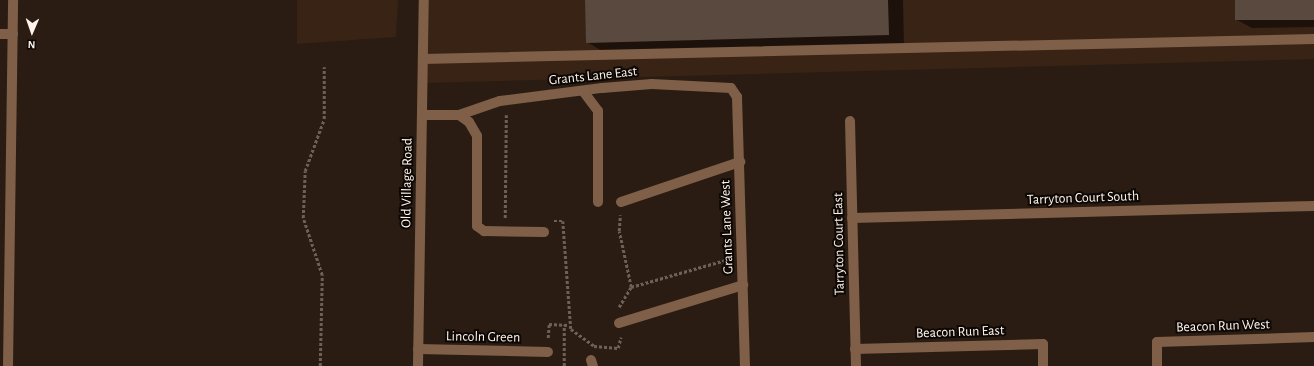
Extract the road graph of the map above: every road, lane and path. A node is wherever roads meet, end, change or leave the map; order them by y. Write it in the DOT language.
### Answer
graph roads {
  1 [pos="14,0"];
  2 [pos="424,0"];
  3 [pos="0,34"];
  4 [pos="13,34"];
  5 [pos="1314,39"];
  6 [pos="423,59"];
  7 [pos="324,67"];
  8 [pos="732,88"];
  9 [pos="583,91"];
  10 [pos="506,100"];
  11 [pos="422,115"];
  12 [pos="459,115"];
  13 [pos="850,121"];
  14 [pos="740,162"];
  15 [pos="598,202"];
  16 [pos="621,202"];
  17 [pos="1314,206"];
  18 [pos="852,218"];
  19 [pos="512,220"];
  20 [pos="548,221"];
  21 [pos="544,232"];
  22 [pos="742,255"];
  23 [pos="743,285"];
  24 [pos="631,288"];
  25 [pos="619,323"];
  26 [pos="564,324"];
  27 [pos="568,325"];
  28 [pos="1314,338"];
  29 [pos="418,349"];
  30 [pos="855,349"];
  31 [pos="548,352"];
  32 [pos="8,366"];
  33 [pos="320,366"];
  34 [pos="418,366"];
  35 [pos="564,366"];
  36 [pos="745,366"];
  37 [pos="856,366"];
  38 [pos="1043,366"];
  39 [pos="1157,366"];
  1 -- 4 [label="street"];
  2 -- 6 [label="street, Old Village Road"];
  3 -- 4 [label="street"];
  4 -- 32 [label="street"];
  5 -- 6 [label="street"];
  6 -- 11 [label="street, Old Village Road"];
  7 -- 33 [label="path"];
  8 -- 9 [label="street, Grants Lane East"];
  8 -- 14 [label="street, Grants Lane West"];
  9 -- 10 [label="street, Grants Lane East"];
  9 -- 15 [label="street"];
  10 -- 12 [label="street, Grants Lane East"];
  10 -- 19 [label="path"];
  11 -- 12 [label="street, Grants Lane East"];
  11 -- 29 [label="street, Old Village Road"];
  12 -- 21 [label="street"];
  13 -- 18 [label="street, Tarryton Court East"];
  14 -- 16 [label="street"];
  14 -- 22 [label="street, Grants Lane West"];
  16 -- 24 [label="path"];
  17 -- 18 [label="street, Tarryton Court South"];
  18 -- 30 [label="street, Tarryton Court East"];
  20 -- 27 [label="path"];
  22 -- 23 [label="street, Grants Lane West"];
  22 -- 24 [label="path"];
  23 -- 25 [label="street"];
  23 -- 36 [label="street, Grants Lane West"];
  24 -- 25 [label="path"];
  25 -- 27 [label="path"];
  26 -- 27 [label="path"];
  26 -- 31 [label="path"];
  26 -- 35 [label="path"];
  28 -- 39 [label="street, Beacon Run West"];
  29 -- 31 [label="street, Lincoln Green"];
  29 -- 34 [label="street, Old Village Road"];
  30 -- 37 [label="street, Tarryton Court East"];
  30 -- 38 [label="street, Beacon Run East"];
}
